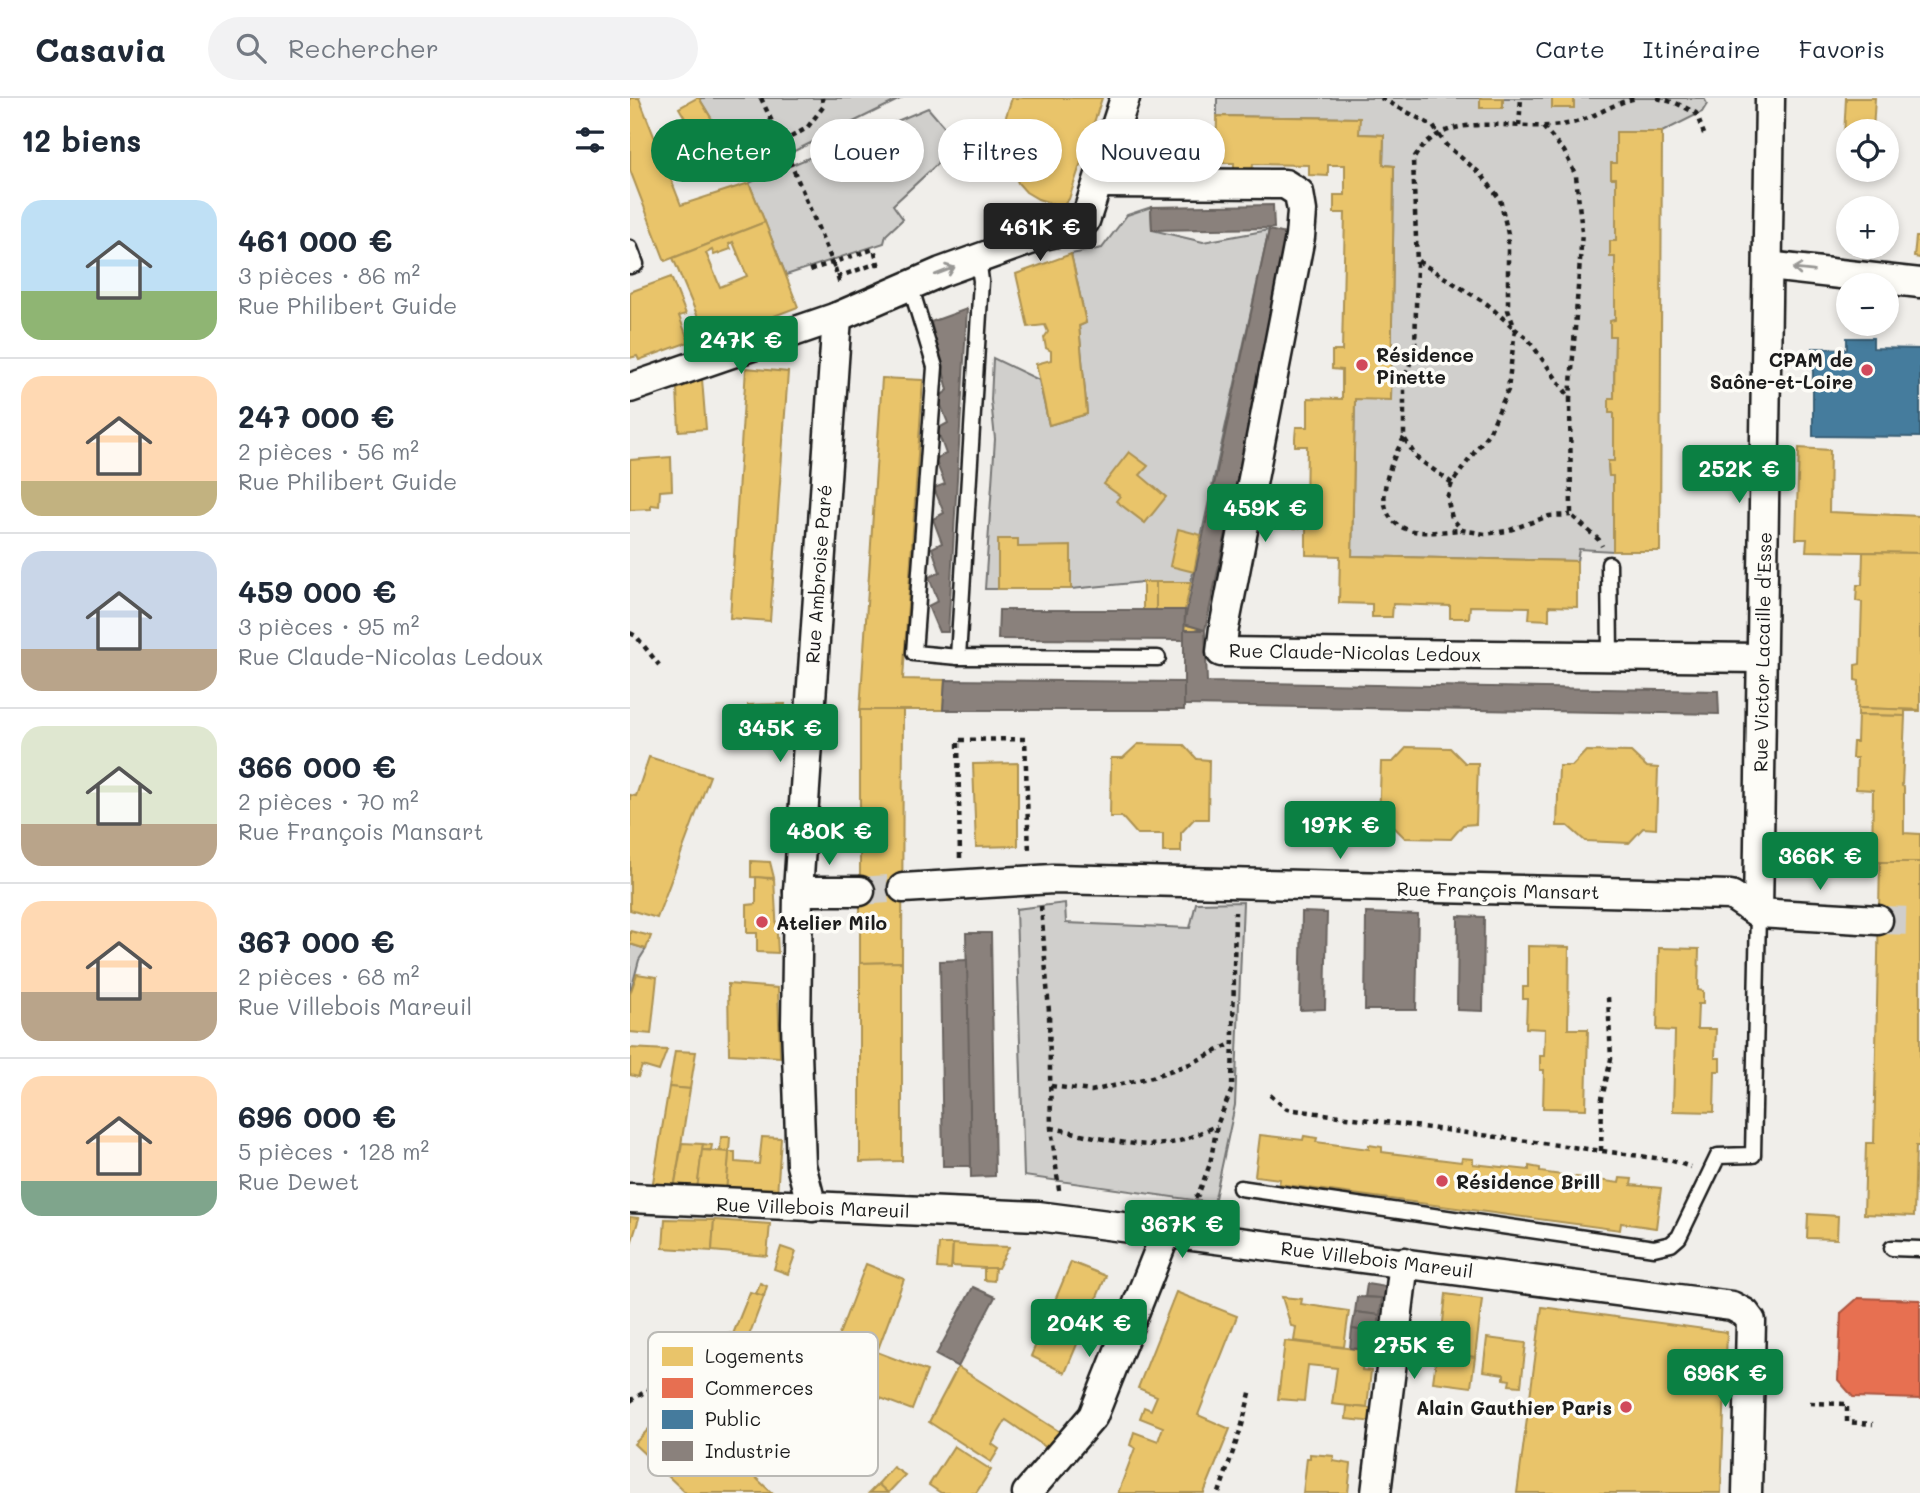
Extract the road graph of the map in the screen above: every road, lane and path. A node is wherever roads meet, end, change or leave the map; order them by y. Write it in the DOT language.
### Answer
graph roads {
  1 [pos="761,98"];
  2 [pos="822,98"];
  3 [pos="1125,98"];
  4 [pos="1381,98"];
  5 [pos="1521,98"];
  6 [pos="1638,98"];
  7 [pos="1657,98"];
  8 [pos="1770,98"];
  9 [pos="771,119"];
  10 [pos="1519,126"];
  11 [pos="1543,127"];
  12 [pos="1438,132"];
  13 [pos="796,134"];
  14 [pos="1704,134"];
  15 [pos="796,176"];
  16 [pos="1098,183"];
  17 [pos="630,248"];
  18 [pos="978,258"];
  19 [pos="1417,260"];
  20 [pos="630,266"];
  21 [pos="1768,266"];
  22 [pos="835,268"];
  23 [pos="810,270"];
  24 [pos="837,277"];
  25 [pos="1920,283"];
  26 [pos="910,285"];
  27 [pos="837,317"];
  28 [pos="1515,329"];
  29 [pos="630,388"];
  30 [pos="1570,398"];
  31 [pos="1404,438"];
  32 [pos="1452,483"];
  33 [pos="1571,515"];
  34 [pos="1462,530"];
  35 [pos="1609,565"];
  36 [pos="630,633"];
  37 [pos="1610,656"];
  38 [pos="958,657"];
  39 [pos="1158,658"];
  40 [pos="1761,658"];
  41 [pos="659,665"];
  42 [pos="1036,880"];
  43 [pos="1236,883"];
  44 [pos="961,884"];
  45 [pos="903,888"];
  46 [pos="798,891"];
  47 [pos="860,891"];
  48 [pos="1758,913"];
  49 [pos="1878,920"];
  50 [pos="1608,997"];
  51 [pos="1233,1043"];
  52 [pos="1051,1086"];
  53 [pos="1270,1095"];
  54 [pos="1217,1125"];
  55 [pos="1051,1128"];
  56 [pos="1601,1151"];
  57 [pos="1709,1172"];
  58 [pos="1058,1184"];
  59 [pos="1240,1188"];
  60 [pos="630,1198"];
  61 [pos="812,1207"];
  62 [pos="1166,1233"];
  63 [pos="1892,1248"];
  64 [pos="1920,1249"];
  65 [pos="1404,1262"];
  66 [pos="1251,1389"];
  67 [pos="648,1390"];
  68 [pos="630,1401"];
  69 [pos="1810,1403"];
  70 [pos="1873,1424"];
  71 [pos="1027,1493"];
  72 [pos="1219,1493"];
  73 [pos="1376,1493"];
  74 [pos="1747,1493"];
  1 -- 9 [label="path"];
  2 -- 13 [label="path"];
  3 -- 16 [label="street"];
  4 -- 12 [label="path"];
  5 -- 10 [label="path"];
  6 -- 11 [label="path"];
  7 -- 14 [label="path"];
  8 -- 21 [label="street, Rue Victor Lacaille d'Esse"];
  10 -- 11 [label="path"];
  10 -- 12 [label="path"];
  11 -- 30 [label="path"];
  12 -- 19 [label="path"];
  12 -- 28 [label="path"];
  15 -- 22 [label="path, bridge"];
  16 -- 18 [label="street"];
  16 -- 37 [label="street, Rue Claude-Nicolas Ledoux"];
  17 -- 20 [label="lane"];
  26 -- 18 [label="street, one-way"];
  18 -- 38 [label="lane"];
  19 -- 28 [label="path"];
  19 -- 31 [label="path"];
  25 -- 21 [label="street, one-way"];
  21 -- 40 [label="street, Rue Victor Lacaille d'Esse"];
  23 -- 24 [label="path"];
  26 -- 27 [label="street"];
  26 -- 38 [label="lane"];
  27 -- 29 [label="street"];
  27 -- 46 [label="street, Rue Ambroise Paré"];
  28 -- 30 [label="path"];
  28 -- 32 [label="path"];
  30 -- 33 [label="path"];
  31 -- 32 [label="path"];
  31 -- 34 [label="path"];
  32 -- 34 [label="path"];
  33 -- 34 [label="path"];
  33 -- 35 [label="path"];
  35 -- 37 [label="lane"];
  36 -- 41 [label="path"];
  37 -- 40 [label="street, Rue Claude-Nicolas Ledoux"];
  38 -- 39 [label="lane"];
  40 -- 48 [label="street, Rue Victor Lacaille d'Esse"];
  42 -- 43 [label="street, Rue François Mansart"];
  42 -- 44 [label="street, Rue François Mansart"];
  42 -- 44 [label="path"];
  42 -- 52 [label="path"];
  43 -- 48 [label="street, Rue François Mansart"];
  43 -- 51 [label="path"];
  44 -- 45 [label="street, Rue François Mansart"];
  46 -- 47 [label="street"];
  46 -- 61 [label="street, Rue Ambroise Paré"];
  48 -- 49 [label="street, Rue François Mansart"];
  48 -- 57 [label="lane"];
  50 -- 56 [label="path"];
  51 -- 52 [label="path"];
  51 -- 54 [label="path"];
  52 -- 55 [label="path"];
  53 -- 56 [label="path"];
  54 -- 55 [label="path"];
  54 -- 62 [label="path"];
  55 -- 58 [label="path"];
  56 -- 57 [label="path"];
  57 -- 59 [label="lane"];
  60 -- 61 [label="street, Rue Villebois Mareuil"];
  61 -- 62 [label="street, Rue Villebois Mareuil"];
  62 -- 65 [label="street, Rue Villebois Mareuil"];
  62 -- 71 [label="street"];
  63 -- 64 [label="lane"];
  65 -- 73 [label="street"];
  65 -- 74 [label="street, Rue Villebois Mareuil"];
  66 -- 72 [label="path"];
  67 -- 68 [label="path"];
  69 -- 70 [label="path"];
}
